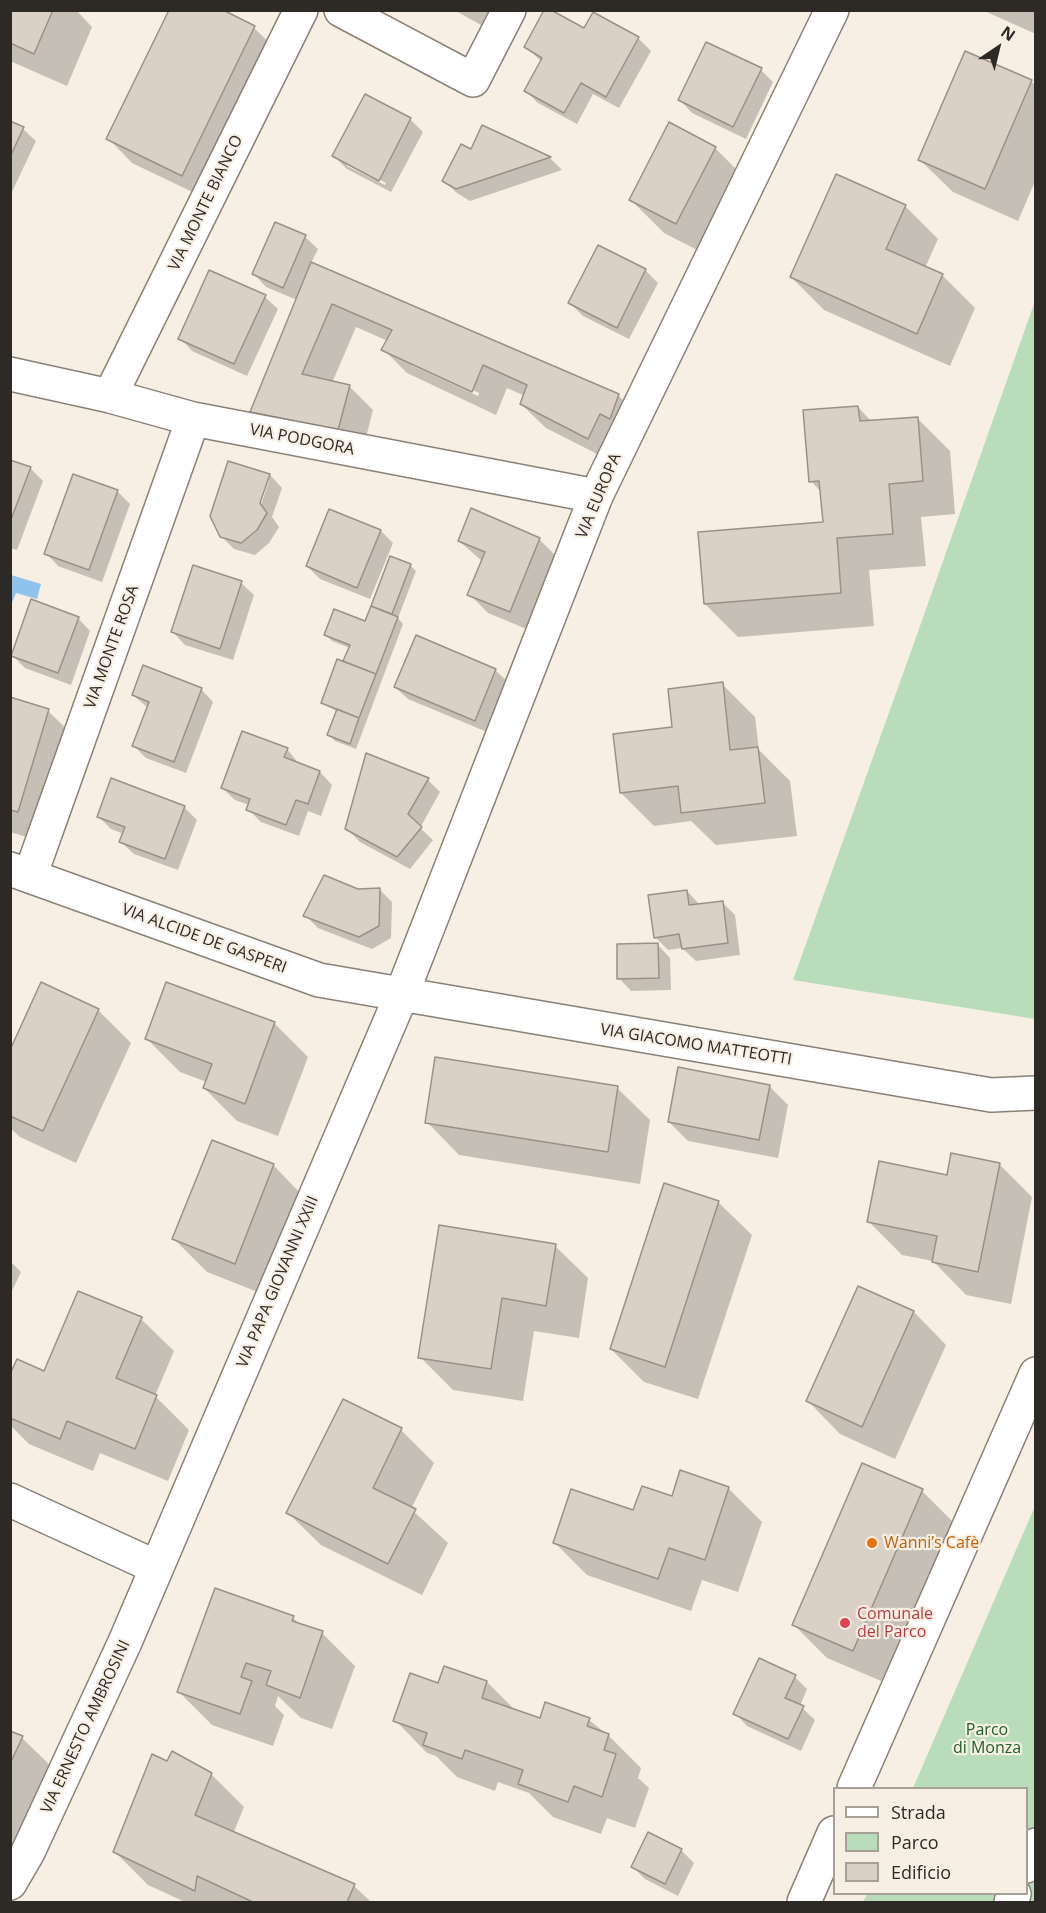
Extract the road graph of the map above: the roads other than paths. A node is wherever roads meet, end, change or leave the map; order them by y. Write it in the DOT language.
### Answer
graph roads {
  1 [pos="301,10"];
  2 [pos="341,10"];
  3 [pos="509,10"];
  4 [pos="831,10"];
  5 [pos="10,374"];
  6 [pos="110,396"];
  7 [pos="193,419"];
  8 [pos="596,496"];
  9 [pos="20,872"];
  10 [pos="401,996"];
  11 [pos="1035,1094"];
  12 [pos="991,1095"];
  13 [pos="1035,1113"];
  14 [pos="1035,1374"];
  15 [pos="10,1500"];
  16 [pos="156,1567"];
  17 [pos="854,1787"];
  18 [pos="833,1835"];
  19 [pos="1035,1845"];
  20 [pos="1028,1861"];
  21 [pos="10,1883"];
  22 [pos="804,1902"];
  1 -- 6 [label="street, VIA MONTE BIANCO"];
  2 -- 3 [label="street"];
  4 -- 8 [label="street, VIA EUROPA"];
  5 -- 6 [label="street, VIA PODGORA"];
  6 -- 7 [label="street, VIA PODGORA"];
  7 -- 8 [label="street, VIA PODGORA"];
  7 -- 9 [label="street, VIA MONTE ROSA"];
  8 -- 10 [label="street, VIA EUROPA"];
  9 -- 10 [label="street, VIA ALCIDE DE GASPERI"];
  10 -- 12 [label="street, VIA GIACOMO MATTEOTTI"];
  10 -- 16 [label="street, VIA PAPA GIOVANNI XXIII"];
  11 -- 12 [label="street, VIA GIACOMO MATTEOTTI"];
  12 -- 13 [label="street, VIA GIACOMO MATTEOTTI"];
  14 -- 17 [label="street"];
  15 -- 16 [label="street"];
  16 -- 21 [label="street, VIA ERNESTO AMBROSINI"];
  18 -- 22 [label="street"];
  19 -- 20 [label="street"];
}
